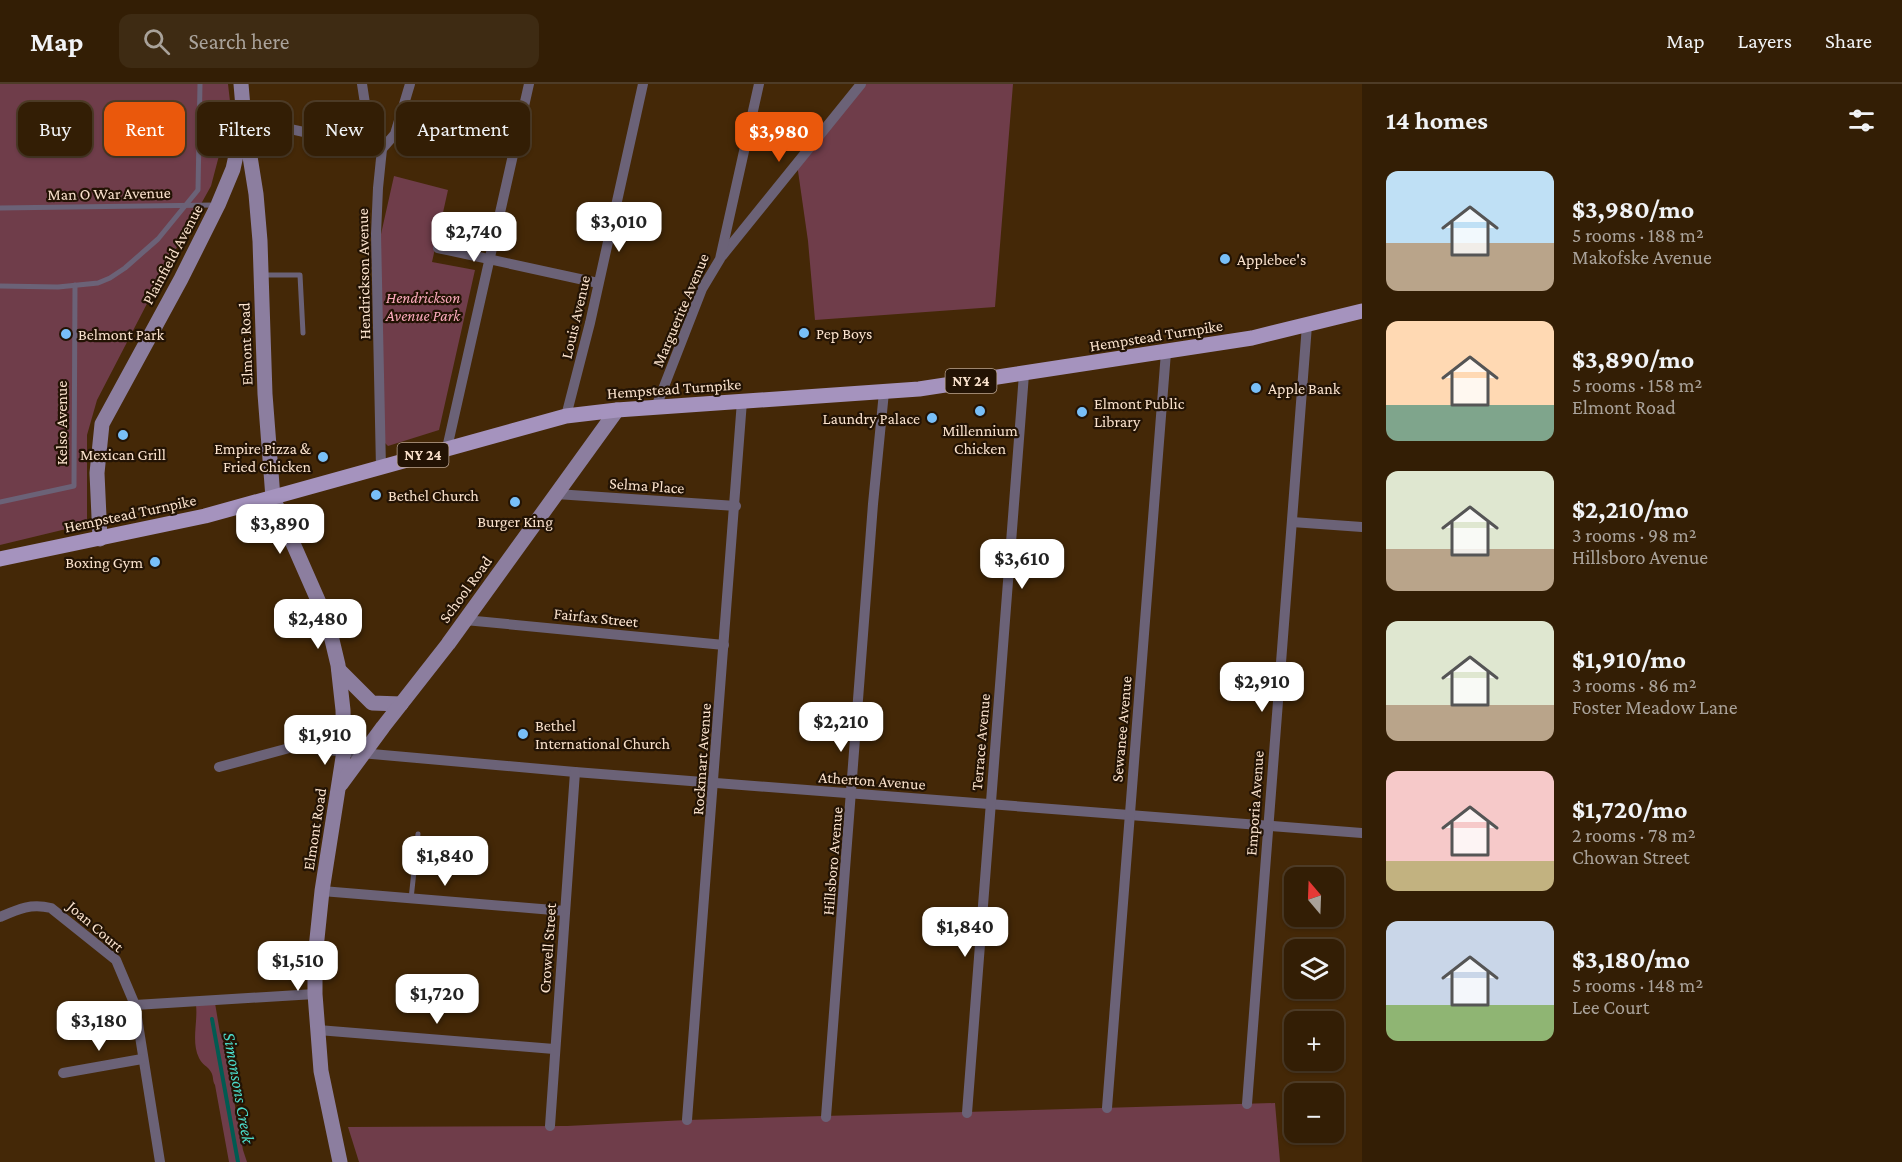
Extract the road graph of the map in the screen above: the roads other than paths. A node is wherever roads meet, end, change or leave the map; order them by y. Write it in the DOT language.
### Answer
graph roads {
  1 [pos="200,84"];
  2 [pos="241,84"];
  3 [pos="363,84"];
  4 [pos="410,84"];
  5 [pos="529,84"];
  6 [pos="643,84"];
  7 [pos="759,84"];
  8 [pos="861,84"];
  9 [pos="243,102"];
  10 [pos="365,102"];
  11 [pos="384,147"];
  12 [pos="236,156"];
  13 [pos="250,156"];
  14 [pos="381,156"];
  15 [pos="186,205"];
  16 [pos="218,205"];
  17 [pos="0,208"];
  18 [pos="438,248"];
  19 [pos="489,259"];
  20 [pos="720,259"];
  21 [pos="261,275"];
  22 [pos="598,283"];
  23 [pos="75,285"];
  24 [pos="0,286"];
  25 [pos="1362,311"];
  26 [pos="1307,325"];
  27 [pos="303,333"];
  28 [pos="1166,352"];
  29 [pos="1024,374"];
  30 [pos="884,392"];
  31 [pos="742,401"];
  32 [pos="656,407"];
  33 [pos="617,410"];
  34 [pos="566,416"];
  35 [pos="447,448"];
  36 [pos="381,468"];
  37 [pos="556,494"];
  38 [pos="273,498"];
  39 [pos="0,502"];
  40 [pos="736,506"];
  41 [pos="1292,522"];
  42 [pos="1362,527"];
  43 [pos="100,539"];
  44 [pos="0,559"];
  45 [pos="465,620"];
  46 [pos="724,645"];
  47 [pos="339,670"];
  48 [pos="401,704"];
  49 [pos="344,751"];
  50 [pos="365,753"];
  51 [pos="219,767"];
  52 [pos="575,772"];
  53 [pos="714,783"];
  54 [pos="339,787"];
  55 [pos="852,794"];
  56 [pos="990,805"];
  57 [pos="1129,816"];
  58 [pos="1267,826"];
  59 [pos="418,834"];
  60 [pos="1362,834"];
  61 [pos="322,891"];
  62 [pos="411,899"];
  63 [pos="565,911"];
  64 [pos="0,918"];
  65 [pos="315,994"];
  66 [pos="135,1005"];
  67 [pos="318,1030"];
  68 [pos="554,1049"];
  69 [pos="142,1059"];
  70 [pos="63,1073"];
  71 [pos="1247,1104"];
  72 [pos="1107,1108"];
  73 [pos="967,1113"];
  74 [pos="826,1117"];
  75 [pos="687,1120"];
  76 [pos="550,1126"];
  77 [pos="160,1162"];
  78 [pos="340,1162"];
  1 -- 15 [label="lane"];
  2 -- 9 [label="main road, Plainfield Avenue"];
  3 -- 10 [label="street"];
  4 -- 11 [label="street"];
  5 -- 19 [label="street"];
  6 -- 22 [label="street, Louis Avenue"];
  7 -- 20 [label="street, Marguerite Avenue"];
  8 -- 20 [label="street"];
  12 -- 16 [label="main road, Plainfield Avenue"];
  13 -- 21 [label="main road, Elmont Road"];
  14 -- 36 [label="street, Hendrickson Avenue"];
  15 -- 16 [label="lane, Man O War Avenue"];
  15 -- 17 [label="lane, Man O War Avenue"];
  15 -- 23 [label="lane"];
  16 -- 43 [label="main road, Plainfield Avenue"];
  18 -- 19 [label="street"];
  19 -- 22 [label="street"];
  19 -- 35 [label="street"];
  20 -- 32 [label="street, Marguerite Avenue"];
  21 -- 27 [label="lane"];
  21 -- 38 [label="main road, Elmont Road"];
  22 -- 34 [label="street, Louis Avenue"];
  23 -- 24 [label="lane"];
  23 -- 39 [label="lane, Kelso Avenue"];
  25 -- 26 [label="main road, Hempstead Turnpike / NY 24"];
  26 -- 28 [label="main road, Hempstead Turnpike / NY 24"];
  26 -- 41 [label="street, Emporia Avenue"];
  28 -- 29 [label="main road, Hempstead Turnpike / NY 24"];
  28 -- 57 [label="street, Sewanee Avenue"];
  29 -- 30 [label="main road, Hempstead Turnpike / NY 24"];
  29 -- 56 [label="street, Terrace Avenue"];
  30 -- 31 [label="main road, Hempstead Turnpike / NY 24"];
  30 -- 55 [label="street, Hillsboro Avenue"];
  31 -- 32 [label="main road, Hempstead Turnpike / NY 24"];
  31 -- 40 [label="street, Rockmart Avenue"];
  32 -- 33 [label="main road, Hempstead Turnpike / NY 24"];
  33 -- 34 [label="main road, Hempstead Turnpike / NY 24"];
  33 -- 37 [label="main road, School Road"];
  34 -- 35 [label="main road, Hempstead Turnpike / NY 24"];
  35 -- 36 [label="main road, Hempstead Turnpike / NY 24"];
  36 -- 38 [label="main road, Hempstead Turnpike / NY 24"];
  37 -- 40 [label="street, Selma Place"];
  37 -- 45 [label="main road, School Road"];
  38 -- 43 [label="main road, Hempstead Turnpike / NY 24"];
  38 -- 47 [label="main road, Elmont Road"];
  40 -- 46 [label="street, Rockmart Avenue"];
  41 -- 42 [label="street"];
  41 -- 58 [label="street, Emporia Avenue"];
  43 -- 44 [label="main road, Hempstead Turnpike / NY 24"];
  45 -- 46 [label="street, Fairfax Street"];
  45 -- 48 [label="main road, School Road"];
  46 -- 53 [label="street, Rockmart Avenue"];
  47 -- 48 [label="main road"];
  47 -- 49 [label="main road, Elmont Road"];
  48 -- 50 [label="main road, School Road"];
  49 -- 50 [label="street, Atherton Avenue"];
  49 -- 51 [label="street, Atherton Avenue"];
  49 -- 54 [label="main road, Elmont Road"];
  50 -- 52 [label="street, Atherton Avenue"];
  50 -- 54 [label="main road, School Road"];
  52 -- 53 [label="street, Atherton Avenue"];
  52 -- 63 [label="street, Crowell Street"];
  53 -- 55 [label="street, Atherton Avenue"];
  53 -- 75 [label="street, Rockmart Avenue"];
  54 -- 61 [label="main road, Elmont Road"];
  55 -- 56 [label="street, Atherton Avenue"];
  55 -- 74 [label="street, Hillsboro Avenue"];
  56 -- 57 [label="street, Atherton Avenue"];
  56 -- 73 [label="street, Terrace Avenue"];
  57 -- 58 [label="street, Atherton Avenue"];
  57 -- 72 [label="street, Sewanee Avenue"];
  58 -- 60 [label="street, Atherton Avenue"];
  58 -- 71 [label="street, Emporia Avenue"];
  59 -- 62 [label="lane"];
  61 -- 62 [label="street"];
  61 -- 65 [label="main road, Elmont Road"];
  62 -- 63 [label="street"];
  63 -- 68 [label="street, Crowell Street"];
  64 -- 66 [label="street, Joan Court"];
  65 -- 66 [label="street"];
  65 -- 67 [label="main road, Elmont Road"];
  66 -- 69 [label="street, Joan Court"];
  67 -- 68 [label="street"];
  67 -- 78 [label="main road, Elmont Road"];
  68 -- 76 [label="street, Crowell Street"];
  69 -- 70 [label="street"];
  69 -- 77 [label="street, Joan Court"];
}
